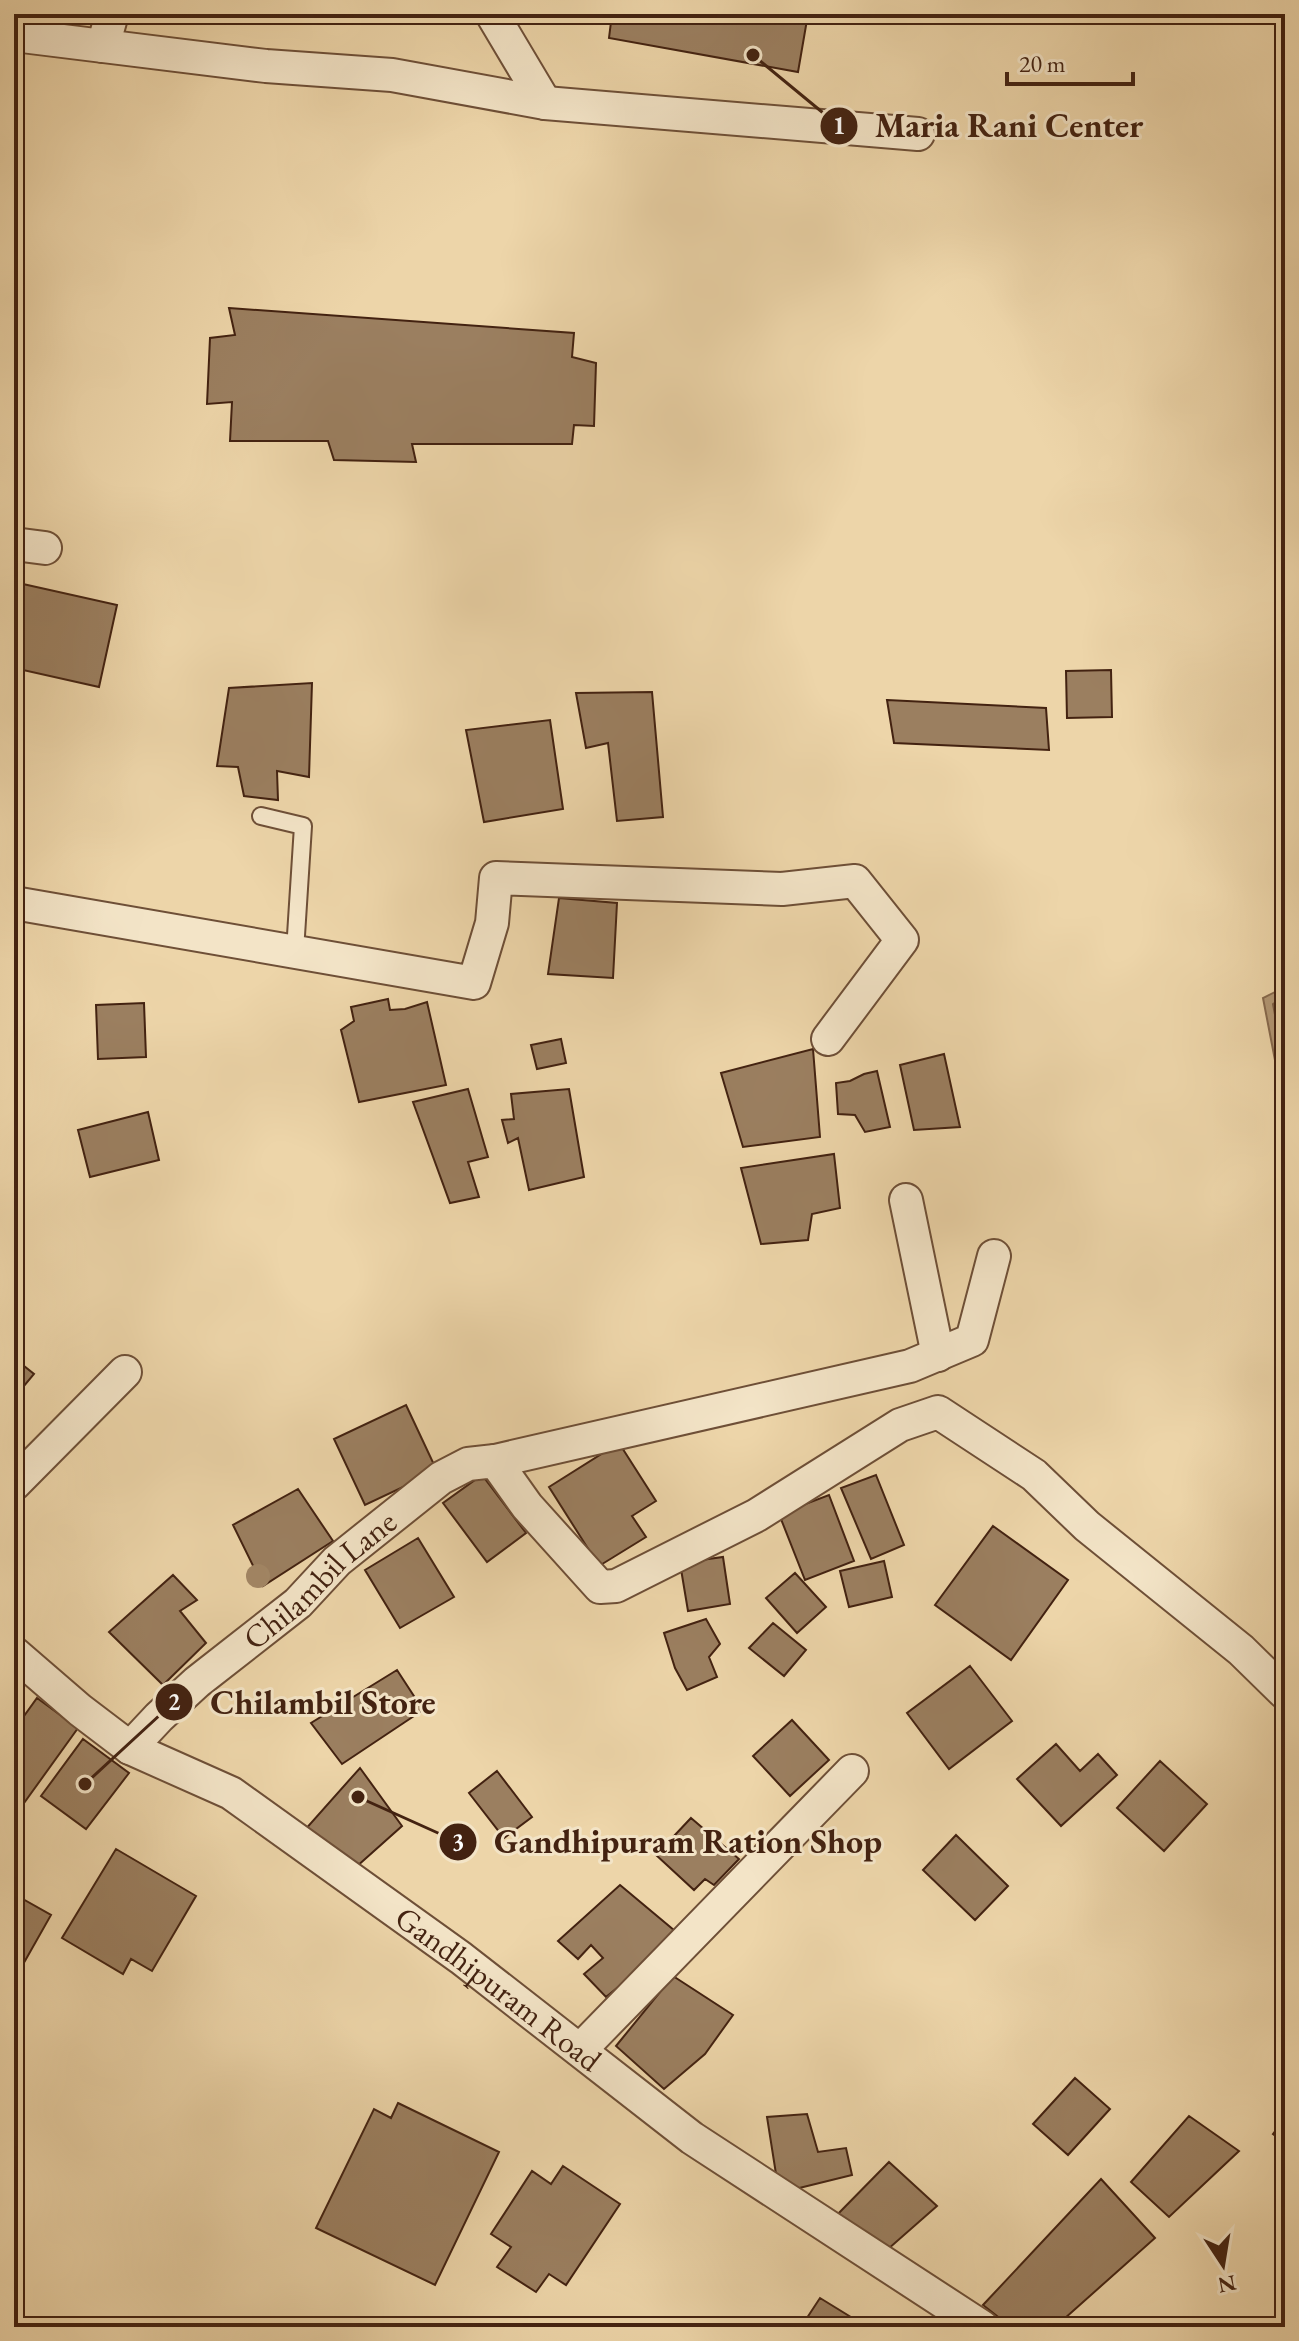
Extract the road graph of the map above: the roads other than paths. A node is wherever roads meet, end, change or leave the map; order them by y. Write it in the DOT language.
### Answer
graph roads {
  1 [pos="112,14"];
  2 [pos="492,14"];
  3 [pos="14,35"];
  4 [pos="103,46"];
  5 [pos="545,103"];
  6 [pos="918,134"];
  7 [pos="261,816"];
  8 [pos="14,903"];
  9 [pos="295,951"];
  10 [pos="828,1039"];
  11 [pos="906,1200"];
  12 [pos="994,1256"];
  13 [pos="938,1355"];
  14 [pos="901,1368"];
  15 [pos="125,1372"];
  16 [pos="917,1419"];
  17 [pos="495,1461"];
  18 [pos="14,1484"];
  19 [pos="14,1653"];
  20 [pos="1285,1693"];
  21 [pos="130,1748"];
  22 [pos="852,1771"];
  23 [pos="580,2050"];
  24 [pos="982,2327"];
  1 -- 4 [label="street"];
  2 -- 5 [label="street"];
  3 -- 4 [label="street"];
  4 -- 5 [label="street"];
  5 -- 6 [label="street"];
  7 -- 9 [label="lane"];
  8 -- 9 [label="street"];
  9 -- 10 [label="street"];
  11 -- 13 [label="street"];
  12 -- 13 [label="street, Chilambil Lane"];
  13 -- 14 [label="street, Chilambil Lane"];
  14 -- 16 [label="street"];
  14 -- 17 [label="street, Chilambil Lane"];
  15 -- 18 [label="street"];
  16 -- 17 [label="street"];
  16 -- 20 [label="street"];
  17 -- 21 [label="street, Chilambil Lane"];
  19 -- 21 [label="street, Gandhipuram Road"];
  21 -- 23 [label="street, Gandhipuram Road"];
  22 -- 23 [label="street"];
  23 -- 24 [label="street, Gandhipuram Road"];
}
